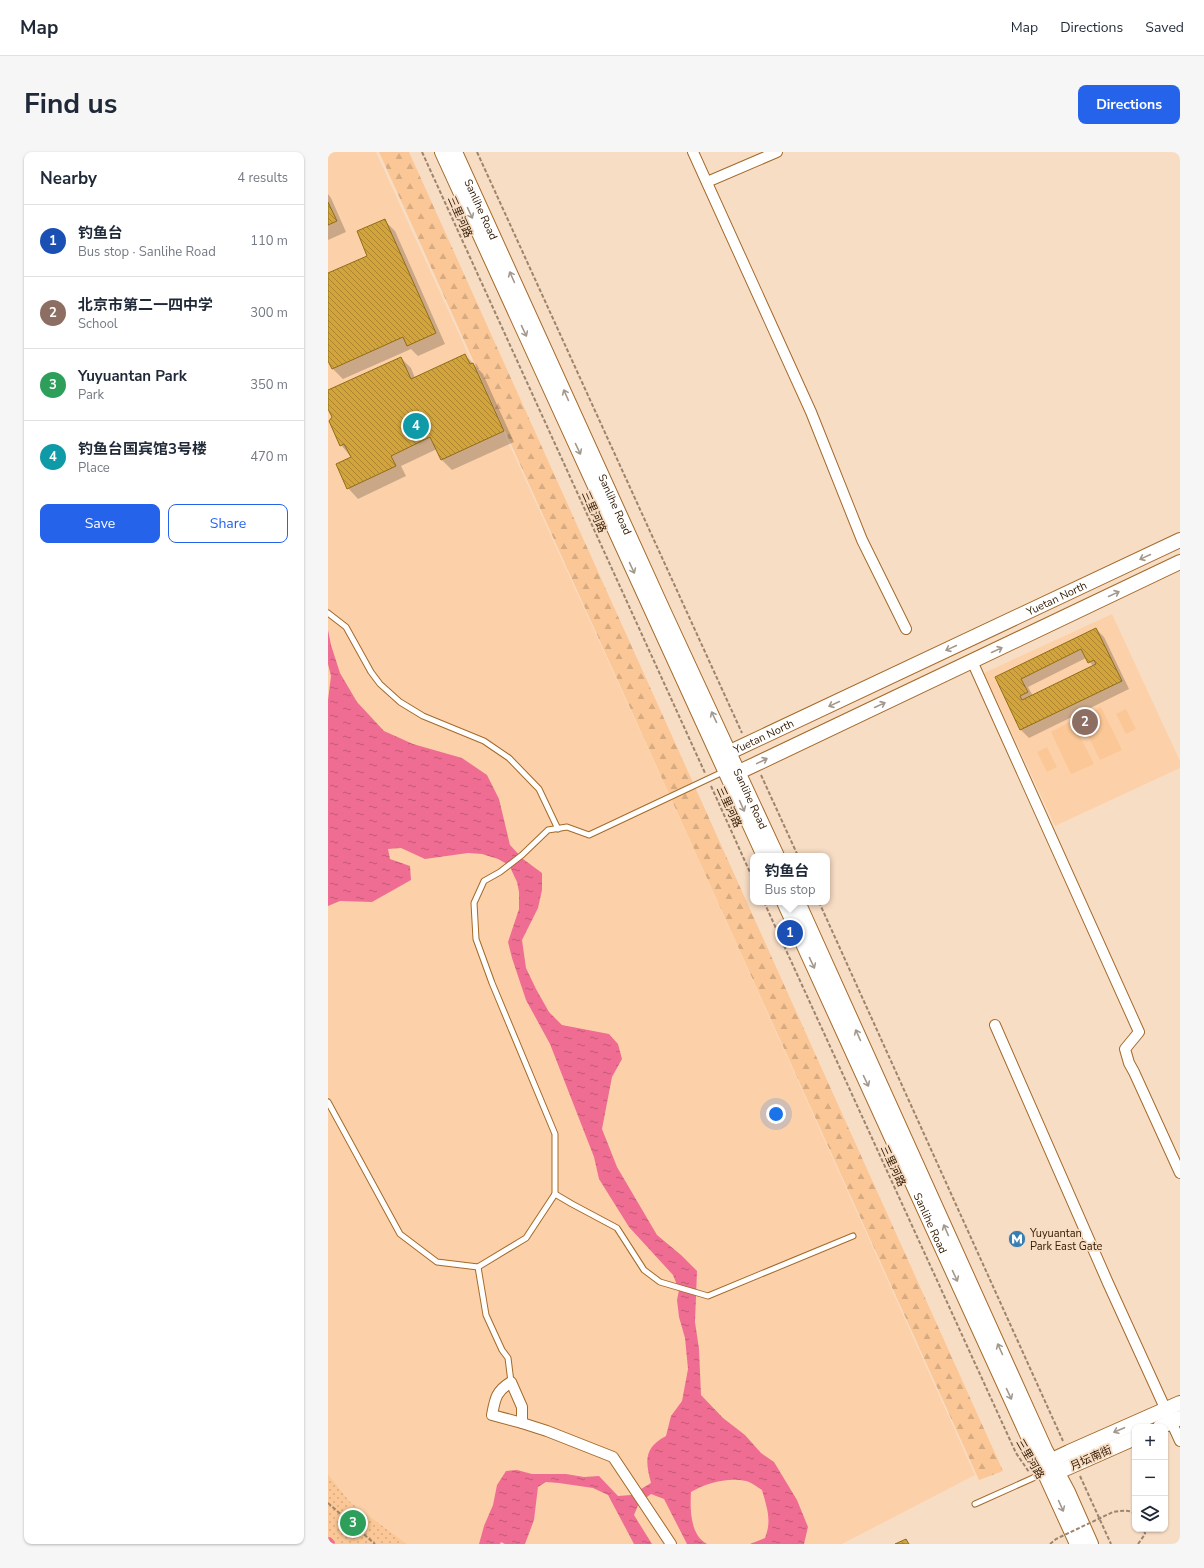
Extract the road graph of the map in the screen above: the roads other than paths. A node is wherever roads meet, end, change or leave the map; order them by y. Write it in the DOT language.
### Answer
graph roads {
  1 [pos="442,152"];
  2 [pos="455,152"];
  3 [pos="693,152"];
  4 [pos="777,152"];
  5 [pos="707,182"];
  6 [pos="1180,540"];
  7 [pos="1180,562"];
  8 [pos="328,613"];
  9 [pos="906,629"];
  10 [pos="972,662"];
  11 [pos="730,752"];
  12 [pos="733,771"];
  13 [pos="558,829"];
  14 [pos="763,853"];
  15 [pos="775,853"];
  16 [pos="785,905"];
  17 [pos="799,905"];
  18 [pos="995,1025"];
  19 [pos="328,1102"];
  20 [pos="1180,1173"];
  21 [pos="556,1194"];
  22 [pos="853,1236"];
  23 [pos="478,1267"];
  24 [pos="510,1382"];
  25 [pos="1180,1403"];
  26 [pos="1169,1419"];
  27 [pos="522,1423"];
  28 [pos="1132,1439"];
  29 [pos="1180,1441"];
  30 [pos="1047,1470"];
  31 [pos="975,1504"];
  32 [pos="671,1544"];
  33 [pos="1077,1544"];
  34 [pos="1091,1544"];
  1 -- 12 [label="main road, Sanlihe Road, one-way"];
  11 -- 2 [label="main road, Sanlihe Road, one-way"];
  3 -- 5 [label="street"];
  4 -- 5 [label="street"];
  5 -- 9 [label="street"];
  6 -- 11 [label="main road, Yuetan North, one-way"];
  10 -- 7 [label="main road, Yuetan North, one-way"];
  8 -- 13 [label="lane"];
  12 -- 10 [label="main road, Yuetan North, one-way"];
  10 -- 20 [label="street"];
  11 -- 12 [label="main road, Sanlihe Road"];
  12 -- 13 [label="lane"];
  12 -- 14 [label="main road, Sanlihe Road, one-way"];
  12 -- 15 [label="main road, Sanlihe Road"];
  13 -- 21 [label="lane"];
  16 -- 30 [label="main road, Sanlihe Road, one-way"];
  30 -- 17 [label="main road, Sanlihe Road, one-way"];
  18 -- 26 [label="street"];
  19 -- 23 [label="lane"];
  21 -- 22 [label="lane"];
  21 -- 23 [label="lane"];
  23 -- 24 [label="lane"];
  24 -- 27 [label="street"];
  24 -- 27 [label="street"];
  25 -- 26 [label="main road"];
  26 -- 29 [label="street"];
  26 -- 30 [label="main road, one-way"];
  27 -- 32 [label="street"];
  28 -- 30 [label="main road, 月坛南街"];
  30 -- 31 [label="lane"];
  30 -- 33 [label="main road, Sanlihe Road, one-way"];
  30 -- 34 [label="main road, Sanlihe Road"];
}
